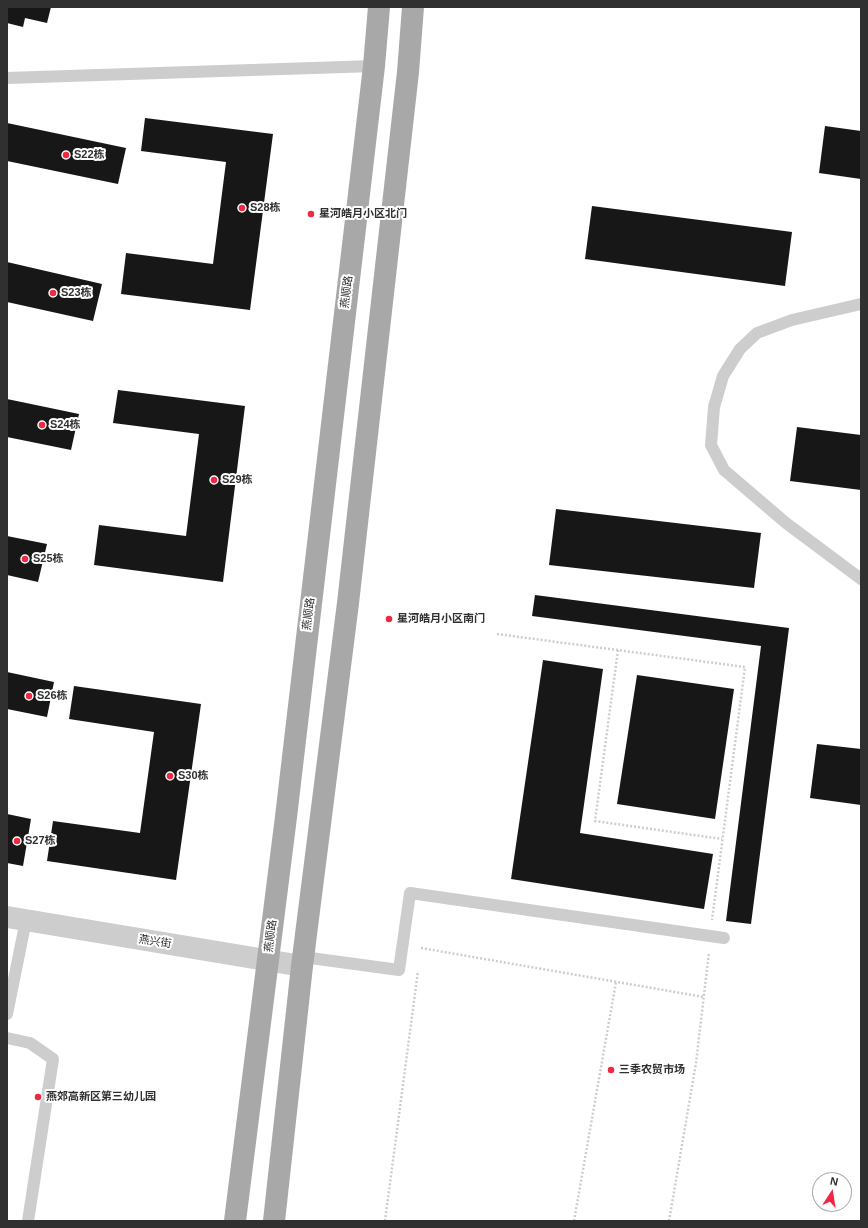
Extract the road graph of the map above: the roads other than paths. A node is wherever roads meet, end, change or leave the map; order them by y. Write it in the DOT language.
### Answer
graph roads {
  1 [pos="379,7"];
  2 [pos="413,7"];
  3 [pos="374,66"];
  4 [pos="7,78"];
  5 [pos="861,304"];
  6 [pos="861,580"];
  7 [pos="17,919"];
  8 [pos="724,938"];
  9 [pos="268,960"];
  10 [pos="303,961"];
  11 [pos="7,1014"];
  12 [pos="7,1038"];
  13 [pos="28,1221"];
  14 [pos="235,1221"];
  15 [pos="274,1221"];
  1 -- 3 [label="main road, 燕顺路"];
  2 -- 10 [label="main road"];
  3 -- 4 [label="lane"];
  3 -- 9 [label="main road, 燕顺路"];
  5 -- 6 [label="lane"];
  7 -- 9 [label="street, 燕兴街"];
  7 -- 11 [label="lane"];
  8 -- 10 [label="lane"];
  9 -- 10 [label="street, 燕兴街"];
  9 -- 14 [label="main road, 燕顺路"];
  10 -- 15 [label="main road"];
  12 -- 13 [label="lane"];
}
